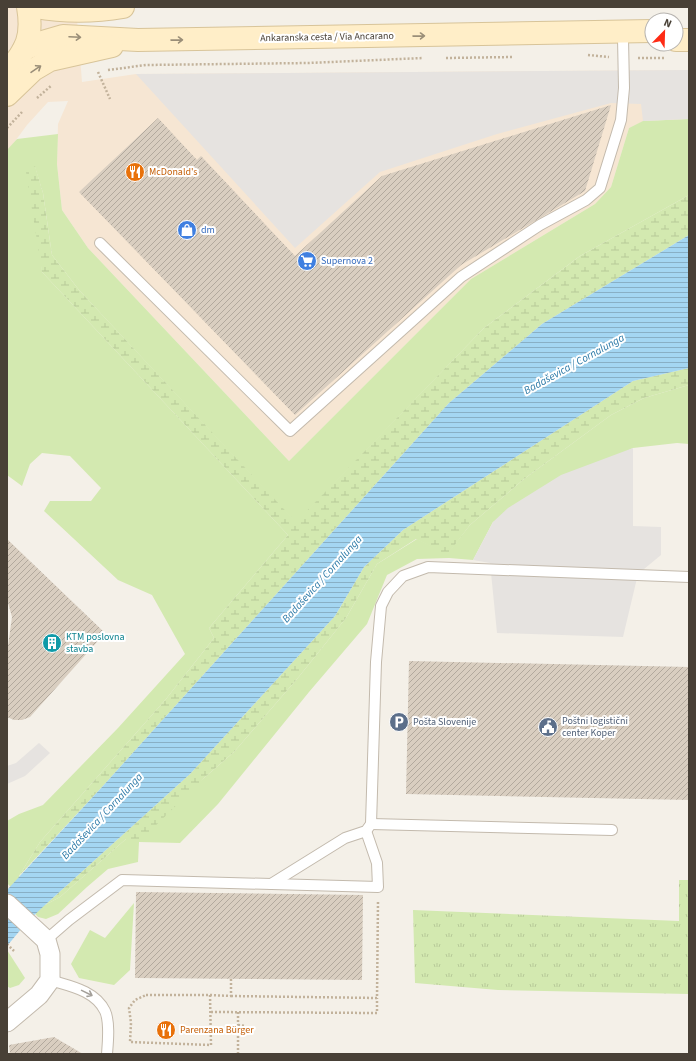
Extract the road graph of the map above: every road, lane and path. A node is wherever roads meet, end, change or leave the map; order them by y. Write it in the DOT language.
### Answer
graph roads {
  1 [pos="28,7"];
  2 [pos="36,7"];
  3 [pos="122,7"];
  4 [pos="644,30"];
  5 [pos="516,34"];
  6 [pos="138,40"];
  7 [pos="644,41"];
  8 [pos="623,48"];
  9 [pos="644,48"];
  10 [pos="24,49"];
  11 [pos="582,55"];
  12 [pos="517,56"];
  13 [pos="424,58"];
  14 [pos="445,58"];
  15 [pos="106,71"];
  16 [pos="7,72"];
  17 [pos="92,73"];
  18 [pos="58,82"];
  19 [pos="7,95"];
  20 [pos="110,98"];
  21 [pos="34,101"];
  22 [pos="25,110"];
  23 [pos="7,128"];
  24 [pos="100,243"];
  25 [pos="689,577"];
  26 [pos="368,828"];
  27 [pos="612,830"];
  28 [pos="270,884"];
  29 [pos="378,887"];
  30 [pos="7,904"];
  31 [pos="46,940"];
  32 [pos="7,944"];
  33 [pos="14,951"];
  34 [pos="231,979"];
  35 [pos="50,980"];
  36 [pos="210,995"];
  37 [pos="231,996"];
  38 [pos="377,998"];
  39 [pos="211,1012"];
  40 [pos="238,1012"];
  41 [pos="7,1022"];
  42 [pos="238,1025"];
  43 [pos="245,1026"];
  44 [pos="108,1054"];
  45 [pos="238,1054"];
  1 -- 10 [label="street"];
  2 -- 3 [label="street"];
  4 -- 5 [label="street"];
  6 -- 5 [label="street, Ankaranska cesta / Via Ancarano, one-way"];
  5 -- 8 [label="street"];
  10 -- 6 [label="street, Ankaranska cesta / Via Ancarano, one-way"];
  19 -- 6 [label="street, Ankaranska cesta / Via Ancarano, one-way"];
  7 -- 8 [label="street"];
  8 -- 9 [label="path"];
  8 -- 11 [label="path"];
  8 -- 24 [label="lane"];
  10 -- 16 [label="street"];
  12 -- 14 [label="path"];
  13 -- 15 [label="path"];
  17 -- 20 [label="path"];
  18 -- 21 [label="path"];
  22 -- 23 [label="path"];
  25 -- 26 [label="lane"];
  26 -- 27 [label="lane"];
  26 -- 28 [label="lane"];
  26 -- 29 [label="lane"];
  28 -- 29 [label="lane"];
  28 -- 31 [label="lane"];
  29 -- 38 [label="path"];
  30 -- 31 [label="street"];
  31 -- 35 [label="street"];
  32 -- 33 [label="path"];
  34 -- 37 [label="path"];
  35 -- 41 [label="street"];
  35 -- 44 [label="lane, one-way"];
  36 -- 37 [label="path"];
  36 -- 39 [label="path"];
  36 -- 39 [label="path"];
  37 -- 38 [label="path"];
  38 -- 40 [label="path"];
  39 -- 40 [label="path"];
  40 -- 42 [label="path"];
  42 -- 43 [label="path"];
  42 -- 45 [label="path"];
}
